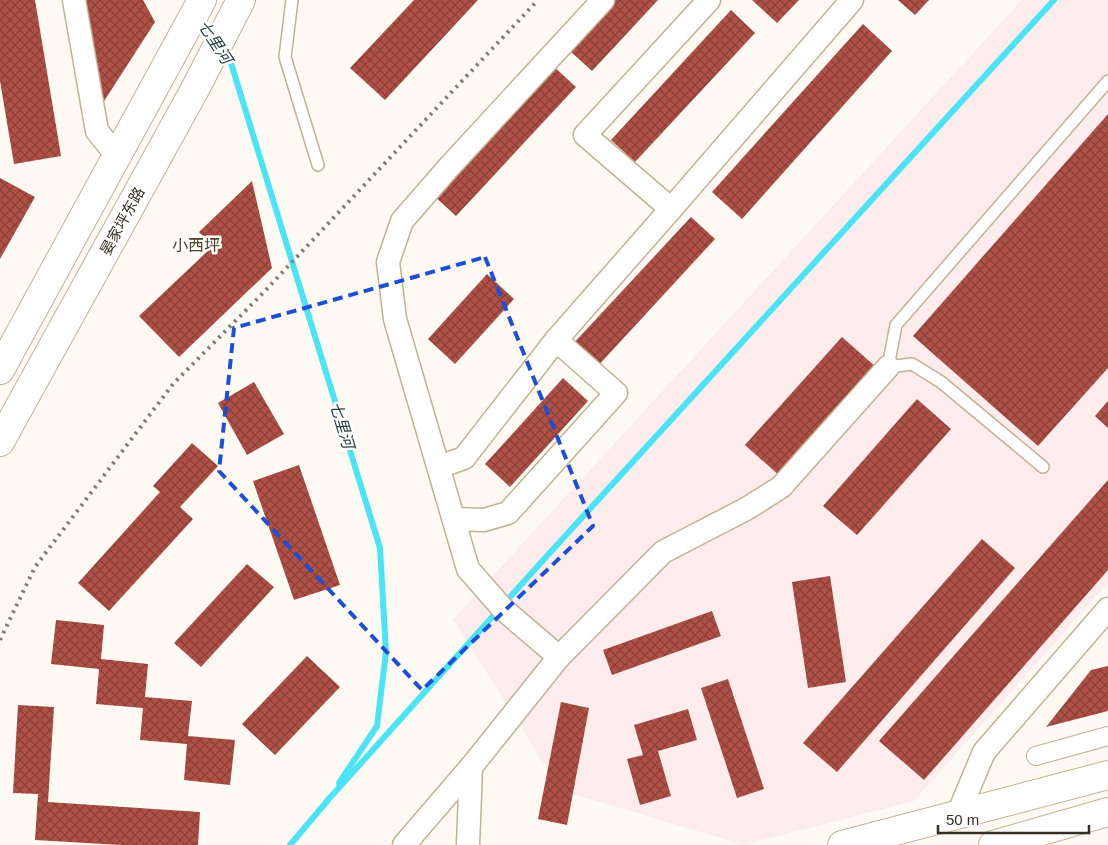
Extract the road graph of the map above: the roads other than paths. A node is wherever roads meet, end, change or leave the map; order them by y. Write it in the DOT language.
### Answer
graph roads {
  1 [pos="74,0"];
  2 [pos="202,0"];
  3 [pos="242,0"];
  4 [pos="292,0"];
  5 [pos="603,0"];
  6 [pos="709,0"];
  7 [pos="852,0"];
  8 [pos="1108,81"];
  9 [pos="118,157"];
  10 [pos="318,165"];
  11 [pos="670,209"];
  12 [pos="556,340"];
  13 [pos="888,367"];
  14 [pos="0,370"];
  15 [pos="0,442"];
  16 [pos="439,467"];
  17 [pos="1043,467"];
  18 [pos="454,519"];
  19 [pos="1108,609"];
  20 [pos="552,652"];
  21 [pos="1108,736"];
  22 [pos="1036,756"];
  23 [pos="471,766"];
  24 [pos="1108,775"];
  25 [pos="1108,812"];
  26 [pos="958,814"];
  27 [pos="404,845"];
  28 [pos="468,845"];
  29 [pos="842,845"];
  30 [pos="993,845"];
  1 -- 9 [label="street"];
  2 -- 9 [label="highway"];
  3 -- 15 [label="highway, 晏家坪东路"];
  4 -- 10 [label="lane"];
  5 -- 16 [label="street"];
  6 -- 11 [label="street"];
  7 -- 11 [label="street"];
  8 -- 13 [label="lane"];
  9 -- 14 [label="highway"];
  11 -- 12 [label="street"];
  12 -- 16 [label="street"];
  12 -- 18 [label="street"];
  13 -- 17 [label="lane"];
  13 -- 20 [label="street"];
  16 -- 18 [label="street"];
  18 -- 20 [label="street"];
  19 -- 26 [label="street"];
  20 -- 23 [label="street"];
  21 -- 22 [label="street"];
  23 -- 27 [label="street"];
  23 -- 28 [label="street"];
  24 -- 26 [label="highway"];
  25 -- 30 [label="highway"];
  26 -- 29 [label="highway"];
}
